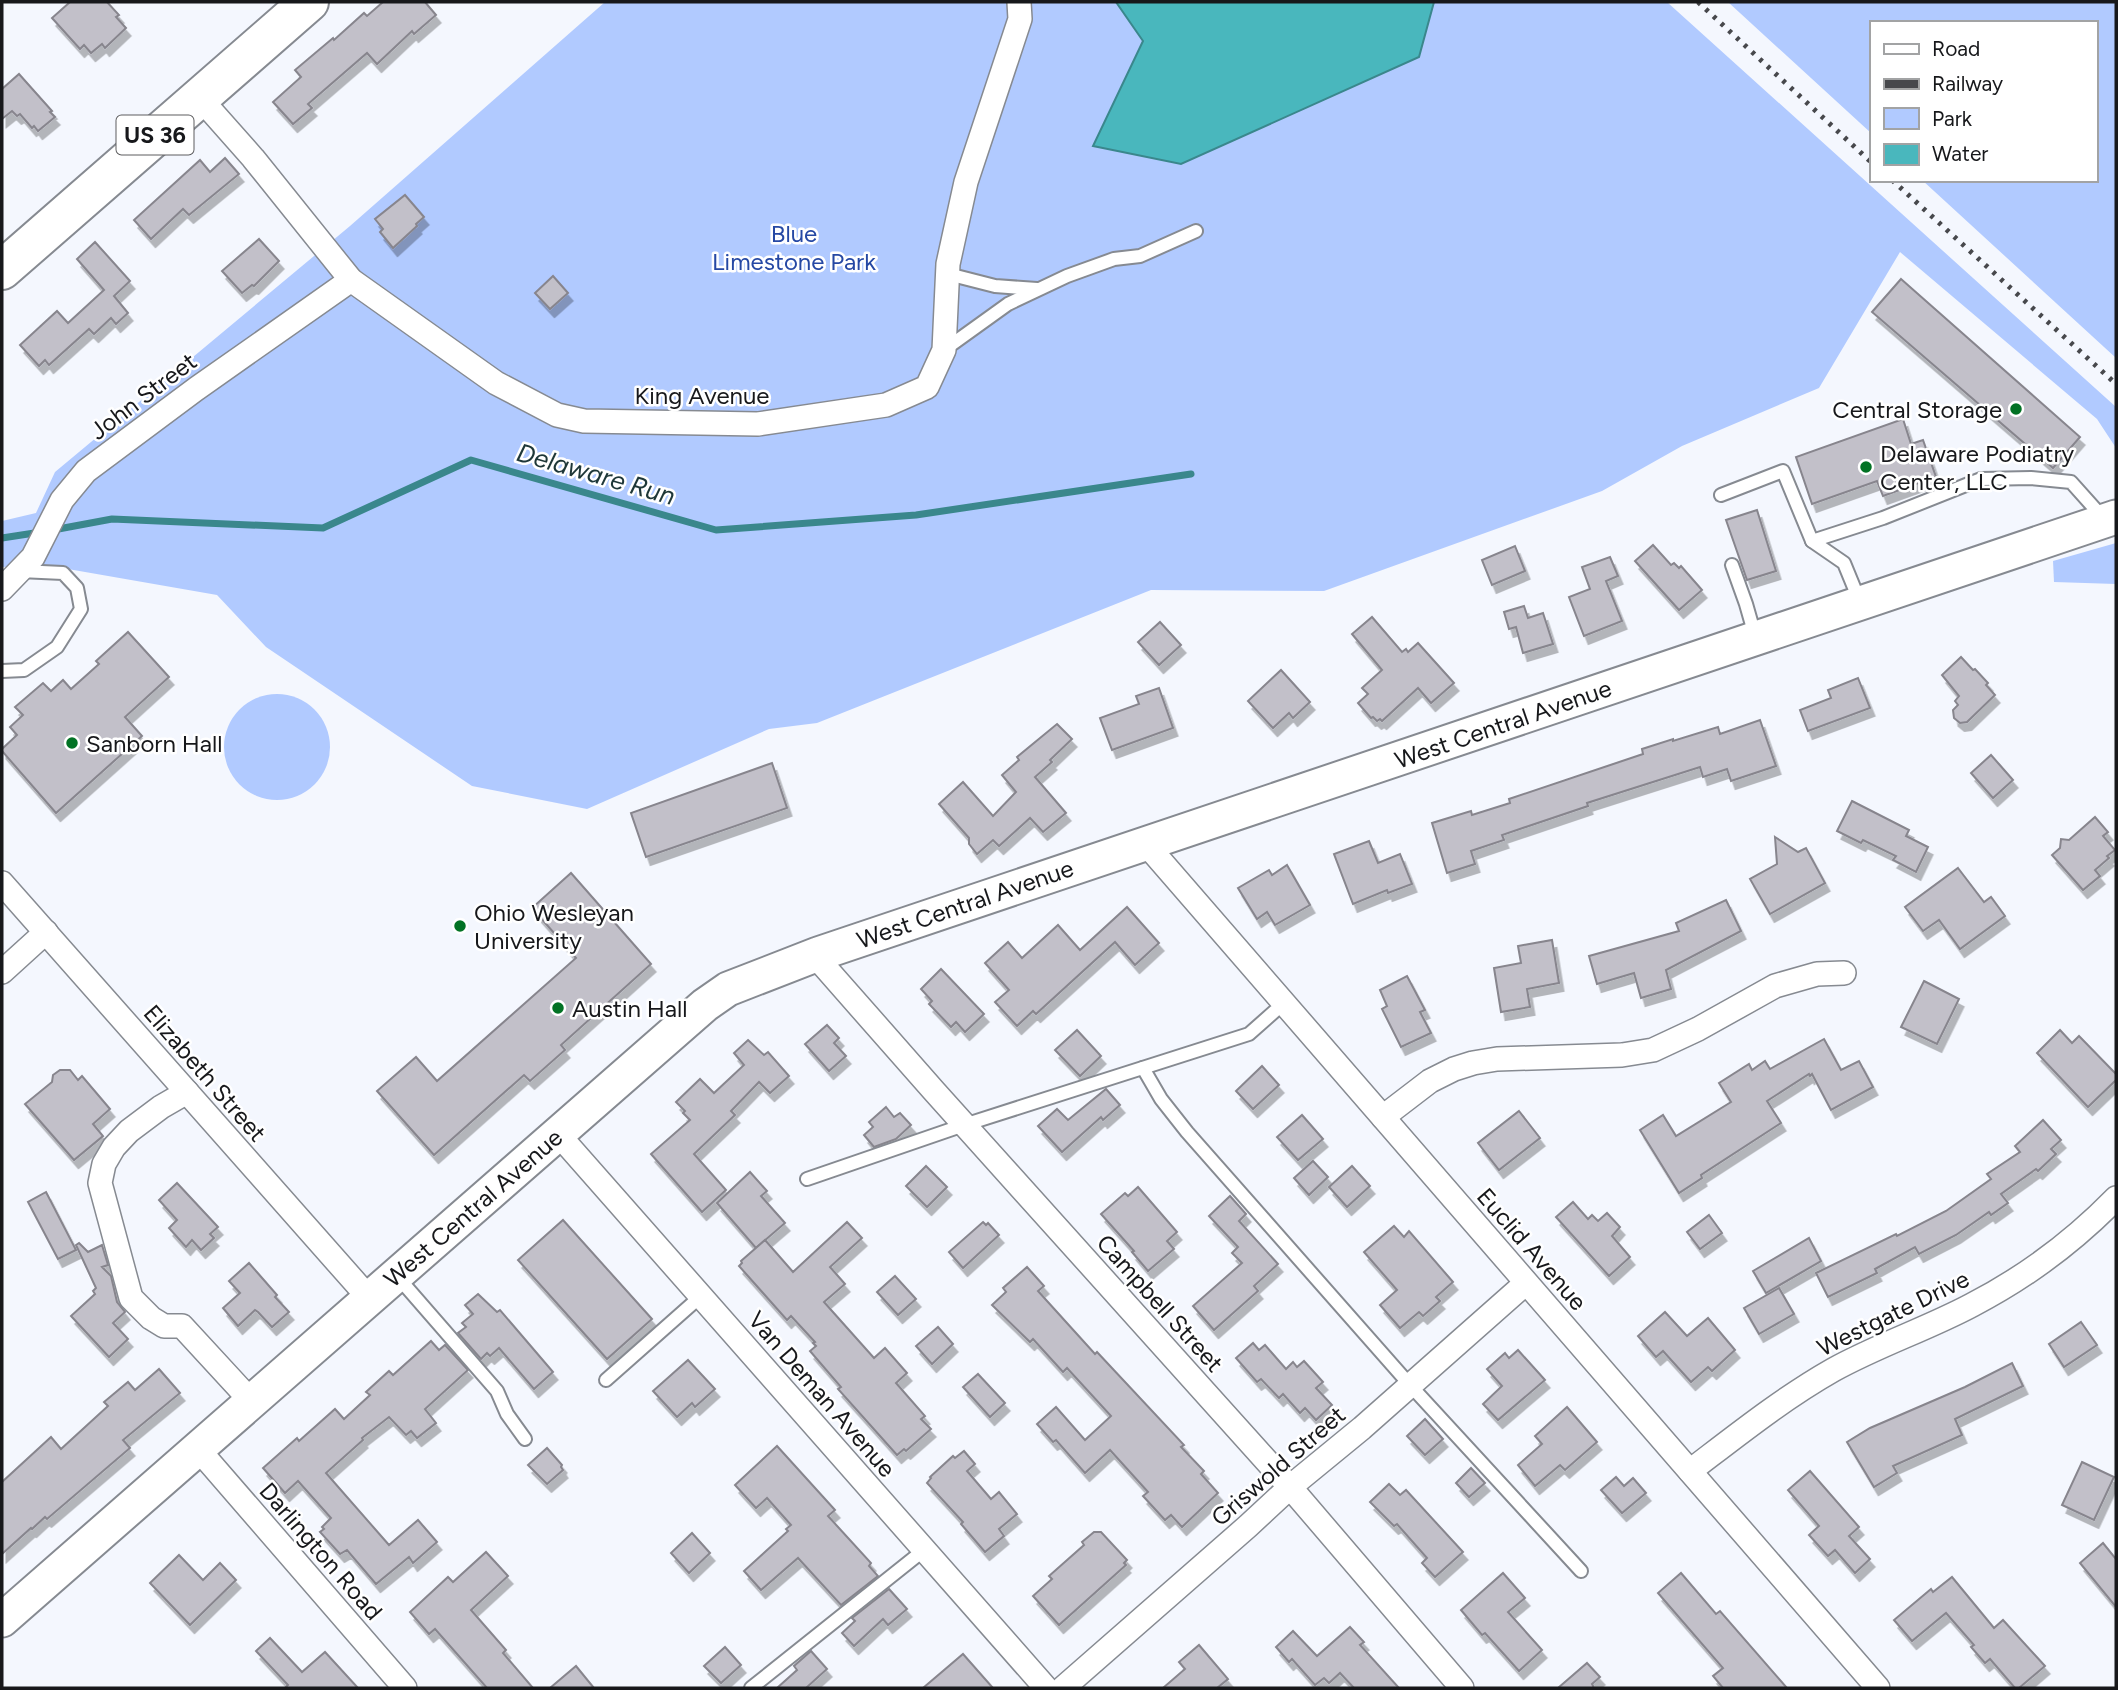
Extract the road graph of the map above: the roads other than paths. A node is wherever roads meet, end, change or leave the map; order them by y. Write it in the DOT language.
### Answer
graph roads {
  1 [pos="309,2"];
  2 [pos="1020,2"];
  3 [pos="199,97"];
  4 [pos="1196,231"];
  5 [pos="2,270"];
  6 [pos="948,274"];
  7 [pos="351,280"];
  8 [pos="1040,289"];
  9 [pos="944,350"];
  10 [pos="1721,495"];
  11 [pos="2111,519"];
  12 [pos="1812,541"];
  13 [pos="26,564"];
  14 [pos="1732,565"];
  15 [pos="2,589"];
  16 [pos="1860,603"];
  17 [pos="1756,639"];
  18 [pos="2,671"];
  19 [pos="1146,844"];
  20 [pos="2,883"];
  21 [pos="47,932"];
  22 [pos="818,954"];
  23 [pos="2,972"];
  24 [pos="1844,973"];
  25 [pos="1284,1003"];
  26 [pos="1143,1068"];
  27 [pos="187,1092"];
  28 [pos="1383,1117"];
  29 [pos="964,1125"];
  30 [pos="558,1134"];
  31 [pos="807,1179"];
  32 [pos="2116,1198"];
  33 [pos="396,1275"];
  34 [pos="1526,1283"];
  35 [pos="701,1296"];
  36 [pos="369,1298"];
  37 [pos="606,1380"];
  38 [pos="1410,1385"];
  39 [pos="252,1402"];
  40 [pos="525,1439"];
  41 [pos="198,1449"];
  42 [pos="1690,1471"];
  43 [pos="1290,1487"];
  44 [pos="924,1550"];
  45 [pos="1581,1572"];
  46 [pos="2,1620"];
  47 [pos="405,1688"];
  48 [pos="751,1688"];
  49 [pos="1046,1688"];
  50 [pos="1063,1688"];
  51 [pos="1462,1688"];
  52 [pos="1878,1688"];
  1 -- 3 [label="highway, US 36"];
  2 -- 6 [label="street, King Avenue"];
  3 -- 5 [label="highway, US 36"];
  3 -- 7 [label="street, King Avenue"];
  4 -- 8 [label="lane"];
  6 -- 8 [label="lane"];
  6 -- 9 [label="street, King Avenue"];
  7 -- 9 [label="street, King Avenue"];
  7 -- 13 [label="street, John Street"];
  8 -- 9 [label="lane"];
  10 -- 12 [label="lane"];
  11 -- 12 [label="lane"];
  11 -- 16 [label="main road, West Central Avenue"];
  12 -- 16 [label="lane"];
  13 -- 15 [label="street, John Street"];
  13 -- 18 [label="lane"];
  14 -- 17 [label="lane"];
  16 -- 17 [label="main road, West Central Avenue"];
  17 -- 19 [label="main road, West Central Avenue"];
  19 -- 22 [label="main road, West Central Avenue"];
  19 -- 25 [label="street, Euclid Avenue"];
  20 -- 21 [label="street, Elizabeth Street"];
  21 -- 23 [label="street"];
  21 -- 27 [label="street, Elizabeth Street"];
  22 -- 29 [label="street, Campbell Street"];
  22 -- 30 [label="main road, West Central Avenue"];
  24 -- 28 [label="street"];
  25 -- 26 [label="lane"];
  25 -- 28 [label="street, Euclid Avenue"];
  26 -- 29 [label="lane"];
  26 -- 38 [label="lane"];
  27 -- 36 [label="street, Elizabeth Street"];
  27 -- 39 [label="street"];
  28 -- 34 [label="street, Euclid Avenue"];
  29 -- 31 [label="lane"];
  29 -- 43 [label="street, Campbell Street"];
  30 -- 33 [label="main road, West Central Avenue"];
  30 -- 35 [label="street, Van Deman Avenue"];
  32 -- 42 [label="street, Westgate Drive"];
  33 -- 36 [label="main road, West Central Avenue"];
  33 -- 40 [label="lane"];
  34 -- 38 [label="street, Griswold Street"];
  34 -- 42 [label="street, Euclid Avenue"];
  35 -- 37 [label="lane"];
  35 -- 44 [label="street, Van Deman Avenue"];
  36 -- 39 [label="main road, West Central Avenue"];
  38 -- 43 [label="street, Griswold Street"];
  38 -- 45 [label="lane"];
  39 -- 41 [label="main road, West Central Avenue"];
  41 -- 46 [label="main road, West Central Avenue"];
  41 -- 47 [label="street, Darlington Road"];
  42 -- 52 [label="street, Euclid Avenue"];
  43 -- 50 [label="street, Griswold Street"];
  43 -- 51 [label="street, Campbell Street"];
  44 -- 48 [label="lane"];
  44 -- 49 [label="street, Van Deman Avenue"];
}
